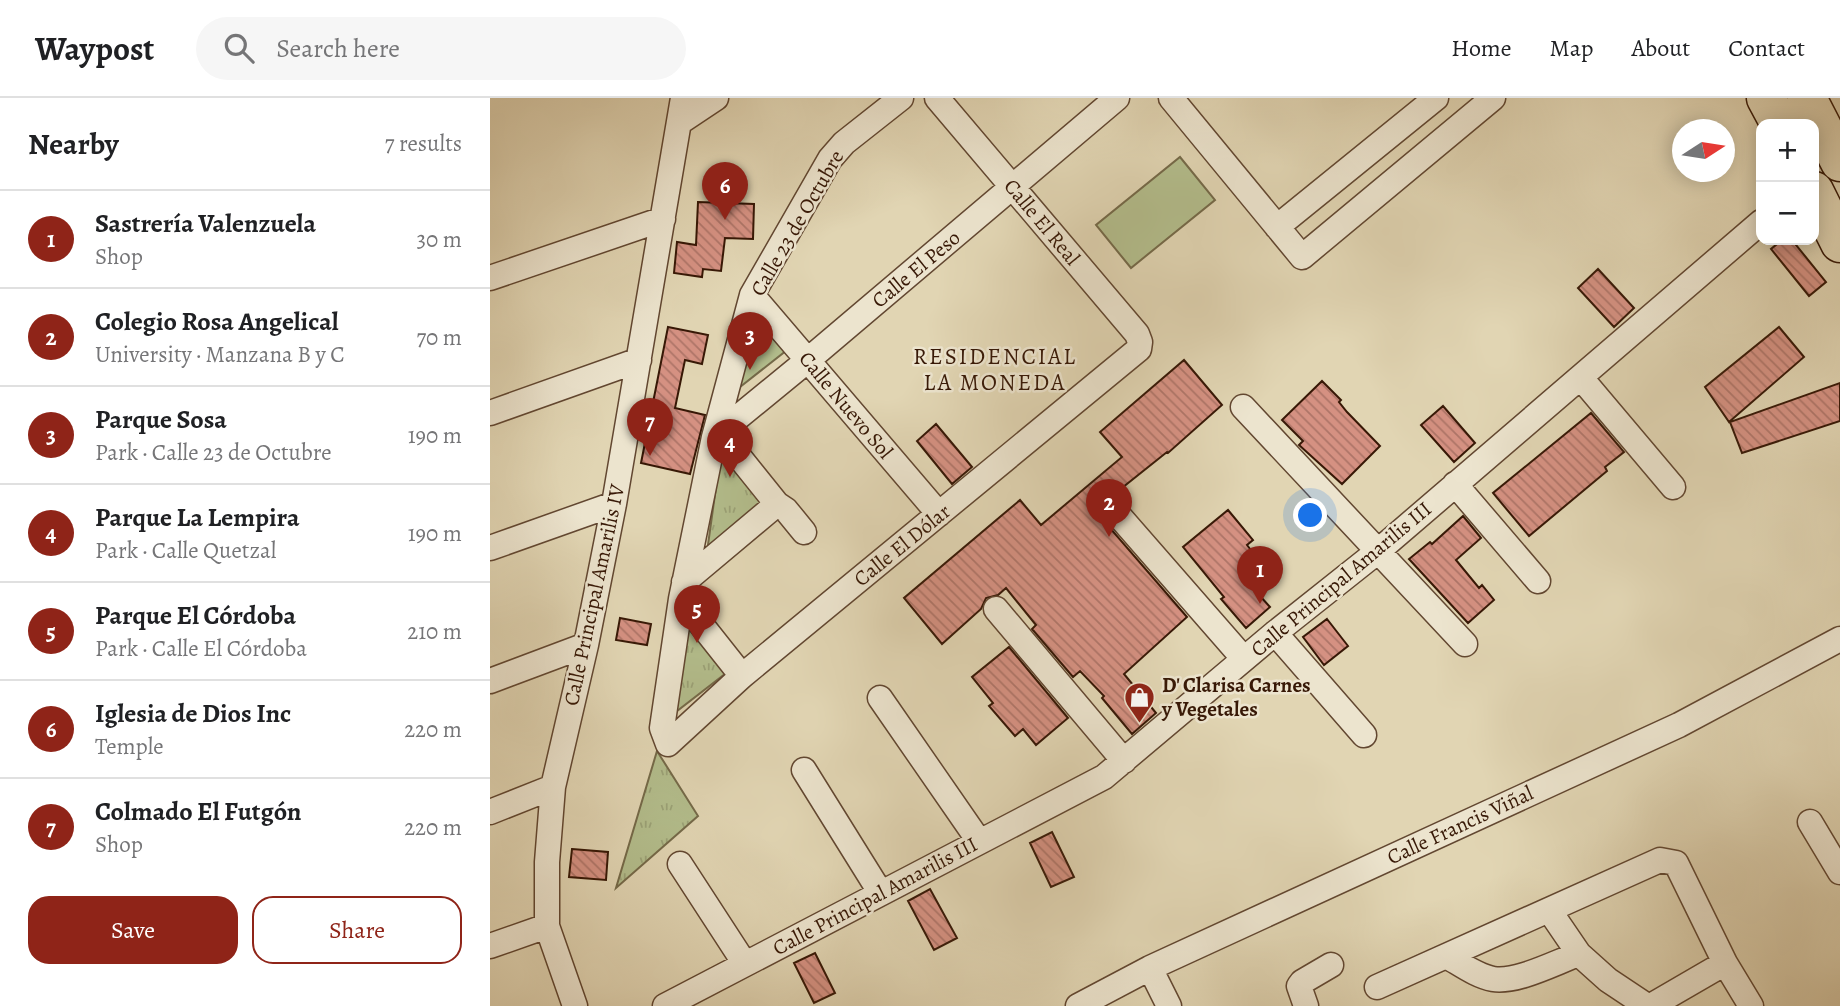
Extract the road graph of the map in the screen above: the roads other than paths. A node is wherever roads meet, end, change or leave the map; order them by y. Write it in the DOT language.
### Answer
graph roads {
  1 [pos="716,98"];
  2 [pos="901,98"];
  3 [pos="937,98"];
  4 [pos="1117,98"];
  5 [pos="1171,98"];
  6 [pos="1436,98"];
  7 [pos="1493,98"];
  8 [pos="1766,98"];
  9 [pos="1808,98"];
  10 [pos="681,110"];
  11 [pos="1777,119"];
  12 [pos="1840,162"];
  13 [pos="1013,187"];
  14 [pos="1819,201"];
  15 [pos="663,219"];
  16 [pos="1756,226"];
  17 [pos="1277,227"];
  18 [pos="1840,243"];
  19 [pos="490,278"];
  20 [pos="752,295"];
  21 [pos="1139,349"];
  22 [pos="639,360"];
  23 [pos="808,360"];
  24 [pos="1581,378"];
  25 [pos="1243,407"];
  26 [pos="490,413"];
  27 [pos="717,435"];
  28 [pos="1455,484"];
  29 [pos="1673,487"];
  30 [pos="614,504"];
  31 [pos="777,505"];
  32 [pos="1114,510"];
  33 [pos="939,514"];
  34 [pos="804,532"];
  35 [pos="490,548"];
  36 [pos="1377,552"];
  37 [pos="1538,581"];
  38 [pos="683,591"];
  39 [pos="996,609"];
  40 [pos="1275,633"];
  41 [pos="1840,639"];
  42 [pos="1465,644"];
  43 [pos="586,645"];
  44 [pos="1244,659"];
  45 [pos="742,676"];
  46 [pos="490,681"];
  47 [pos="880,698"];
  48 [pos="1364,735"];
  49 [pos="668,744"];
  50 [pos="1124,761"];
  51 [pos="803,770"];
  52 [pos="554,787"];
  53 [pos="490,812"];
  54 [pos="1811,822"];
  55 [pos="979,841"];
  56 [pos="680,864"];
  57 [pos="1840,872"];
  58 [pos="880,892"];
  59 [pos="1549,910"];
  60 [pos="547,926"];
  61 [pos="490,946"];
  62 [pos="1578,954"];
  63 [pos="1448,957"];
  64 [pos="1725,963"];
  65 [pos="746,964"];
  66 [pos="1331,965"];
  67 [pos="1150,968"];
  68 [pos="1377,987"];
  69 [pos="575,1006"];
  70 [pos="665,1006"];
  71 [pos="1078,1006"];
  72 [pos="1169,1006"];
  73 [pos="1306,1006"];
  74 [pos="1649,1006"];
  75 [pos="1751,1006"];
  1 -- 10 [label="street"];
  2 -- 20 [label="street, Calle 23 de Octubre"];
  3 -- 13 [label="street, Calle El Real"];
  4 -- 13 [label="street, Calle El Peso"];
  5 -- 17 [label="street"];
  6 -- 17 [label="street"];
  7 -- 17 [label="street"];
  8 -- 11 [label="main road"];
  9 -- 12 [label="main road"];
  10 -- 15 [label="street, Calle Principal Amarilis IV"];
  13 -- 21 [label="street, Calle El Real"];
  13 -- 23 [label="street, Calle El Peso"];
  14 -- 18 [label="main road"];
  15 -- 19 [label="street"];
  15 -- 22 [label="street, Calle Principal Amarilis IV"];
  16 -- 24 [label="street, Calle Principal Amarilis III"];
  20 -- 23 [label="street, Calle Nuevo Sol"];
  20 -- 27 [label="street, Calle 23 de Octubre"];
  21 -- 33 [label="street, Calle El Dólar"];
  22 -- 26 [label="street"];
  22 -- 30 [label="street, Calle Principal Amarilis IV"];
  23 -- 27 [label="street, Calle El Peso"];
  23 -- 33 [label="street, Calle Nuevo Sol"];
  24 -- 28 [label="street, Calle Principal Amarilis III"];
  24 -- 29 [label="street"];
  25 -- 36 [label="street"];
  27 -- 31 [label="street"];
  27 -- 38 [label="street, Calle 23 de Octubre"];
  28 -- 36 [label="street, Calle Principal Amarilis III"];
  28 -- 37 [label="street"];
  30 -- 35 [label="street"];
  30 -- 43 [label="street, Calle Principal Amarilis IV"];
  31 -- 34 [label="street"];
  31 -- 38 [label="street"];
  32 -- 44 [label="street"];
  33 -- 45 [label="street, Calle El Dólar"];
  36 -- 40 [label="street, Calle Principal Amarilis III"];
  36 -- 42 [label="street"];
  38 -- 45 [label="street"];
  38 -- 49 [label="street, Calle 23 de Octubre"];
  39 -- 50 [label="street"];
  40 -- 44 [label="street, Calle Principal Amarilis III"];
  40 -- 48 [label="street"];
  41 -- 67 [label="street, Calle Francis Viñal"];
  43 -- 46 [label="street"];
  43 -- 52 [label="street, Calle Principal Amarilis IV"];
  44 -- 50 [label="street, Calle Principal Amarilis III"];
  45 -- 49 [label="street, Calle El Dólar"];
  47 -- 55 [label="street"];
  50 -- 55 [label="street, Calle Principal Amarilis III"];
  51 -- 58 [label="street"];
  52 -- 53 [label="street"];
  52 -- 60 [label="street, Calle Principal Amarilis IV"];
  54 -- 57 [label="street"];
  55 -- 58 [label="street, Calle Principal Amarilis III"];
  56 -- 65 [label="street"];
  58 -- 65 [label="street, Calle Principal Amarilis III"];
  59 -- 62 [label="street"];
  59 -- 63 [label="street"];
  59 -- 64 [label="street"];
  60 -- 61 [label="street"];
  60 -- 69 [label="street, Calle Principal Amarilis IV"];
  62 -- 63 [label="street"];
  62 -- 74 [label="street"];
  63 -- 68 [label="street"];
  64 -- 74 [label="street"];
  64 -- 75 [label="street"];
  65 -- 70 [label="street, Calle Principal Amarilis III"];
  66 -- 73 [label="street"];
  67 -- 71 [label="street, Calle Francis Viñal"];
  67 -- 72 [label="street"];
}
